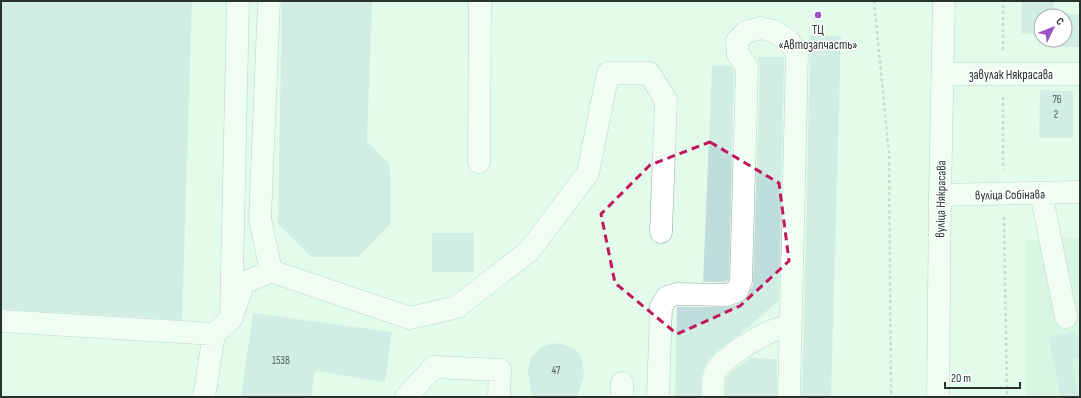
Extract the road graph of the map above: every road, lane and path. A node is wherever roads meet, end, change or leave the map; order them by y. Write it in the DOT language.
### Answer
graph roads {
  1 [pos="238,1"];
  2 [pos="269,1"];
  3 [pos="480,1"];
  4 [pos="874,1"];
  5 [pos="944,1"];
  6 [pos="943,74"];
  7 [pos="1080,74"];
  8 [pos="479,162"];
  9 [pos="1080,192"];
  10 [pos="1041,193"];
  11 [pos="940,195"];
  12 [pos="661,232"];
  13 [pos="271,270"];
  14 [pos="1066,317"];
  15 [pos="231,319"];
  16 [pos="1,321"];
  17 [pos="790,328"];
  18 [pos="214,334"];
  19 [pos="204,397"];
  20 [pos="406,397"];
  21 [pos="499,397"];
  22 [pos="658,397"];
  23 [pos="713,397"];
  24 [pos="789,397"];
  25 [pos="891,397"];
  26 [pos="938,397"];
  1 -- 15 [label="main road"];
  2 -- 13 [label="main road"];
  3 -- 8 [label="main road"];
  4 -- 25 [label="path"];
  5 -- 6 [label="main road, вуліца Някрасава"];
  6 -- 7 [label="main road, завулак Някрасава"];
  6 -- 11 [label="main road, вуліца Някрасава"];
  9 -- 10 [label="main road, вуліца Собінава"];
  10 -- 11 [label="main road, вуліца Собінава"];
  10 -- 14 [label="main road"];
  11 -- 26 [label="main road, вуліца Някрасава"];
  12 -- 13 [label="main road"];
  13 -- 15 [label="main road"];
  15 -- 18 [label="main road"];
  16 -- 18 [label="main road"];
  17 -- 22 [label="main road"];
  17 -- 23 [label="main road"];
  17 -- 24 [label="main road"];
  18 -- 19 [label="main road"];
  20 -- 21 [label="main road"];
}
